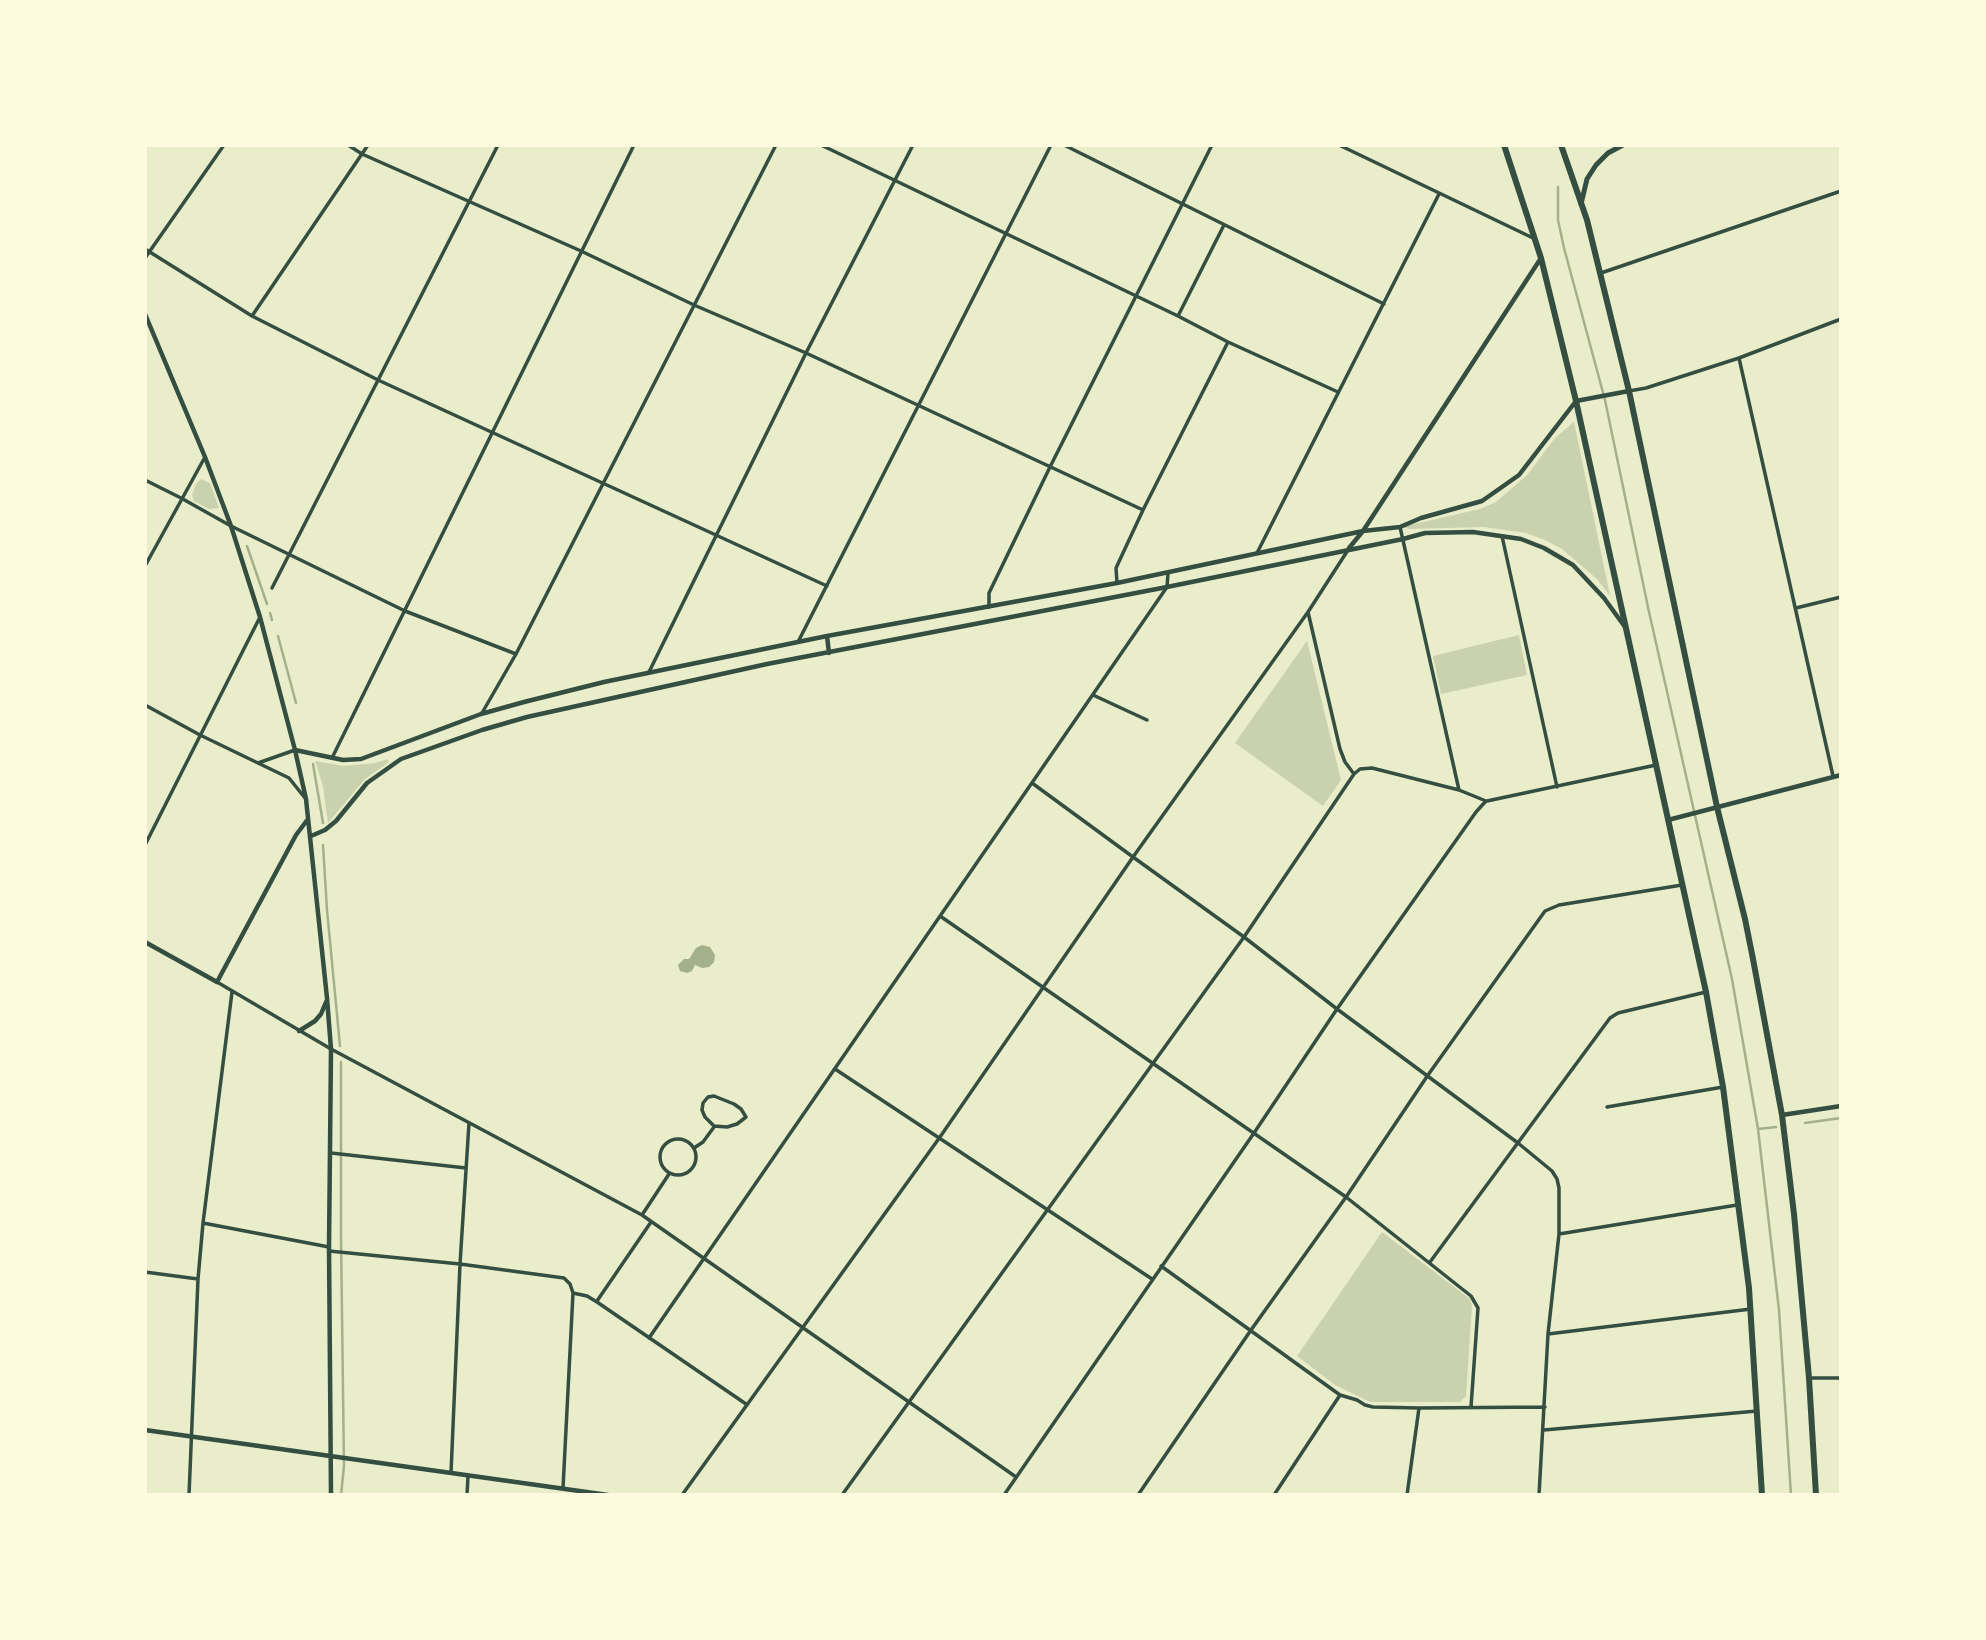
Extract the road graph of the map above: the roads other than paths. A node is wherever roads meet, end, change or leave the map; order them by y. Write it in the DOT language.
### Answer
graph roads {
  1 [pos="224,145"];
  2 [pos="348,145"];
  3 [pos="368,145"];
  4 [pos="498,145"];
  5 [pos="634,145"];
  6 [pos="776,145"];
  7 [pos="821,145"];
  8 [pos="913,145"];
  9 [pos="1051,145"];
  10 [pos="1064,145"];
  11 [pos="1212,145"];
  12 [pos="1339,145"];
  13 [pos="1504,145"];
  14 [pos="1561,145"];
  15 [pos="1623,145"];
  16 [pos="362,154"];
  17 [pos="894,181"];
  18 [pos="1841,191"];
  19 [pos="1439,194"];
  20 [pos="469,201"];
  21 [pos="1182,204"];
  22 [pos="1581,204"];
  23 [pos="1224,225"];
  24 [pos="1005,233"];
  25 [pos="1535,239"];
  26 [pos="147,251"];
  27 [pos="580,251"];
  28 [pos="145,258"];
  29 [pos="1541,258"];
  30 [pos="1601,273"];
  31 [pos="1135,297"];
  32 [pos="1384,304"];
  33 [pos="695,305"];
  34 [pos="145,314"];
  35 [pos="252,316"];
  36 [pos="1178,316"];
  37 [pos="1841,319"];
  38 [pos="1227,342"];
  39 [pos="806,353"];
  40 [pos="1739,358"];
  41 [pos="378,380"];
  42 [pos="1629,391"];
  43 [pos="1338,392"];
  44 [pos="1576,401"];
  45 [pos="918,405"];
  46 [pos="492,433"];
  47 [pos="205,457"];
  48 [pos="1050,467"];
  49 [pos="145,480"];
  50 [pos="604,484"];
  51 [pos="181,498"];
  52 [pos="1143,510"];
  53 [pos="231,526"];
  54 [pos="1400,527"];
  55 [pos="1363,531"];
  56 [pos="1502,535"];
  57 [pos="716,536"];
  58 [pos="1403,539"];
  59 [pos="1348,549"];
  60 [pos="1257,553"];
  61 [pos="289,555"];
  62 [pos="145,566"];
  63 [pos="1168,573"];
  64 [pos="1117,583"];
  65 [pos="827,586"];
  66 [pos="1167,587"];
  67 [pos="272,588"];
  68 [pos="1841,597"];
  69 [pos="989,607"];
  70 [pos="1796,608"];
  71 [pos="405,611"];
  72 [pos="1308,612"];
  73 [pos="260,618"];
  74 [pos="1626,628"];
  75 [pos="827,636"];
  76 [pos="798,642"];
  77 [pos="829,653"];
  78 [pos="516,654"];
  79 [pos="648,673"];
  80 [pos="1093,695"];
  81 [pos="145,705"];
  82 [pos="481,714"];
  83 [pos="1147,720"];
  84 [pos="200,735"];
  85 [pos="295,750"];
  86 [pos="332,758"];
  87 [pos="258,763"];
  88 [pos="1656,765"];
  89 [pos="1354,774"];
  90 [pos="1841,775"];
  91 [pos="1833,776"];
  92 [pos="1032,783"];
  93 [pos="1557,787"];
  94 [pos="1459,790"];
  95 [pos="306,800"];
  96 [pos="1486,802"];
  97 [pos="1717,807"];
  98 [pos="309,818"];
  99 [pos="1668,820"];
  100 [pos="311,836"];
  101 [pos="145,845"];
  102 [pos="1133,857"];
  103 [pos="1683,885"];
  104 [pos="940,916"];
  105 [pos="1244,937"];
  106 [pos="145,942"];
  107 [pos="217,982"];
  108 [pos="1043,987"];
  109 [pos="232,991"];
  110 [pos="1706,992"];
  111 [pos="327,998"];
  112 [pos="1337,1009"];
  113 [pos="299,1031"];
  114 [pos="333,1050"];
  115 [pos="1154,1065"];
  116 [pos="835,1069"];
  117 [pos="1428,1075"];
  118 [pos="1723,1087"];
  119 [pos="1841,1106"];
  120 [pos="1607,1107"];
  121 [pos="1782,1115"];
  122 [pos="469,1123"];
  123 [pos="714,1126"];
  124 [pos="1254,1133"];
  125 [pos="940,1137"];
  126 [pos="1518,1143"];
  127 [pos="694,1148"];
  128 [pos="334,1154"];
  129 [pos="466,1168"];
  130 [pos="669,1174"];
  131 [pos="1346,1197"];
  132 [pos="1739,1205"];
  133 [pos="1046,1210"];
  134 [pos="642,1215"];
  135 [pos="651,1222"];
  136 [pos="203,1223"];
  137 [pos="1559,1234"];
  138 [pos="329,1249"];
  139 [pos="704,1258"];
  140 [pos="1430,1262"];
  141 [pos="460,1264"];
  142 [pos="1161,1266"];
  143 [pos="145,1272"];
  144 [pos="198,1279"];
  145 [pos="1152,1279"];
  146 [pos="573,1293"];
  147 [pos="597,1302"];
  148 [pos="1751,1309"];
  149 [pos="802,1327"];
  150 [pos="1251,1330"];
  151 [pos="1548,1334"];
  152 [pos="649,1338"];
  153 [pos="1809,1378"];
  154 [pos="1841,1378"];
  155 [pos="1340,1395"];
  156 [pos="909,1403"];
  157 [pos="746,1404"];
  158 [pos="1471,1407"];
  159 [pos="1545,1407"];
  160 [pos="1419,1408"];
  161 [pos="1757,1411"];
  162 [pos="145,1430"];
  163 [pos="1544,1430"];
  164 [pos="192,1437"];
  165 [pos="332,1457"];
  166 [pos="451,1474"];
  167 [pos="468,1476"];
  168 [pos="1016,1477"];
  169 [pos="563,1488"];
  170 [pos="189,1495"];
  171 [pos="331,1495"];
  172 [pos="467,1495"];
  173 [pos="608,1495"];
  174 [pos="682,1495"];
  175 [pos="842,1495"];
  176 [pos="1004,1495"];
  177 [pos="1138,1495"];
  178 [pos="1273,1495"];
  179 [pos="1407,1495"];
  180 [pos="1539,1495"];
  181 [pos="1762,1495"];
  182 [pos="1816,1495"];
  1 -- 26 [label="street"];
  2 -- 16 [label="street"];
  3 -- 16 [label="street"];
  4 -- 20 [label="street"];
  5 -- 27 [label="street"];
  6 -- 33 [label="street"];
  7 -- 17 [label="street"];
  8 -- 17 [label="street"];
  9 -- 24 [label="street"];
  10 -- 21 [label="street"];
  11 -- 21 [label="street"];
  12 -- 19 [label="street"];
  13 -- 25 [label="highway"];
  14 -- 22 [label="highway"];
  15 -- 22 [label="main road"];
  16 -- 20 [label="street"];
  16 -- 35 [label="street"];
  17 -- 24 [label="street"];
  17 -- 39 [label="street"];
  18 -- 30 [label="street"];
  19 -- 25 [label="street"];
  19 -- 32 [label="street"];
  20 -- 27 [label="street"];
  20 -- 41 [label="street"];
  21 -- 23 [label="street"];
  21 -- 31 [label="street"];
  22 -- 30 [label="highway"];
  23 -- 32 [label="street"];
  23 -- 36 [label="street"];
  24 -- 31 [label="street"];
  24 -- 45 [label="street"];
  25 -- 29 [label="highway"];
  26 -- 28 [label="street"];
  26 -- 35 [label="street"];
  27 -- 33 [label="street"];
  27 -- 46 [label="street"];
  29 -- 44 [label="highway"];
  29 -- 55 [label="street"];
  30 -- 42 [label="highway"];
  31 -- 36 [label="street"];
  31 -- 48 [label="street"];
  32 -- 43 [label="street"];
  33 -- 39 [label="street"];
  33 -- 50 [label="street"];
  34 -- 47 [label="street"];
  35 -- 41 [label="street"];
  36 -- 38 [label="street"];
  37 -- 40 [label="street"];
  38 -- 43 [label="street"];
  38 -- 52 [label="street"];
  39 -- 45 [label="street"];
  39 -- 57 [label="street"];
  40 -- 42 [label="street"];
  40 -- 70 [label="street"];
  41 -- 46 [label="street"];
  41 -- 61 [label="street"];
  42 -- 44 [label="street"];
  42 -- 97 [label="highway"];
  43 -- 60 [label="street"];
  44 -- 54 [label="street"];
  44 -- 74 [label="highway"];
  45 -- 48 [label="street"];
  45 -- 65 [label="street"];
  46 -- 50 [label="street"];
  46 -- 71 [label="street"];
  47 -- 51 [label="street"];
  47 -- 53 [label="street"];
  48 -- 52 [label="street"];
  48 -- 69 [label="street"];
  49 -- 51 [label="street"];
  50 -- 57 [label="street"];
  50 -- 78 [label="street"];
  51 -- 53 [label="street"];
  51 -- 62 [label="street"];
  52 -- 64 [label="street"];
  53 -- 61 [label="street"];
  53 -- 73 [label="street"];
  54 -- 55 [label="street"];
  54 -- 58 [label="street"];
  55 -- 59 [label="street"];
  55 -- 60 [label="street"];
  56 -- 58 [label="street"];
  56 -- 74 [label="street"];
  56 -- 93 [label="street"];
  57 -- 65 [label="street"];
  57 -- 79 [label="street"];
  58 -- 59 [label="street"];
  58 -- 94 [label="street"];
  59 -- 66 [label="street"];
  59 -- 72 [label="street"];
  60 -- 63 [label="street"];
  61 -- 67 [label="street"];
  61 -- 71 [label="street"];
  63 -- 64 [label="street"];
  63 -- 66 [label="street"];
  64 -- 69 [label="street"];
  65 -- 76 [label="street"];
  66 -- 77 [label="street"];
  66 -- 80 [label="street"];
  68 -- 70 [label="street"];
  69 -- 75 [label="street"];
  70 -- 91 [label="street"];
  71 -- 78 [label="street"];
  71 -- 86 [label="street"];
  72 -- 89 [label="street"];
  72 -- 102 [label="street"];
  73 -- 84 [label="street"];
  73 -- 85 [label="street"];
  74 -- 88 [label="highway"];
  75 -- 76 [label="street"];
  75 -- 77 [label="street"];
  76 -- 79 [label="street"];
  77 -- 100 [label="street"];
  78 -- 82 [label="street"];
  79 -- 82 [label="street"];
  80 -- 83 [label="street"];
  80 -- 92 [label="street"];
  81 -- 84 [label="street"];
  82 -- 86 [label="street"];
  84 -- 87 [label="street"];
  84 -- 101 [label="street"];
  85 -- 86 [label="street"];
  85 -- 87 [label="street"];
  85 -- 95 [label="street"];
  87 -- 95 [label="street"];
  88 -- 93 [label="street"];
  88 -- 99 [label="highway"];
  89 -- 94 [label="street"];
  89 -- 105 [label="street"];
  90 -- 91 [label="street"];
  91 -- 97 [label="street"];
  92 -- 102 [label="street"];
  92 -- 104 [label="street"];
  93 -- 96 [label="street"];
  94 -- 96 [label="street"];
  95 -- 98 [label="street"];
  96 -- 112 [label="street"];
  97 -- 99 [label="street"];
  97 -- 121 [label="highway"];
  98 -- 100 [label="street"];
  98 -- 107 [label="street"];
  99 -- 103 [label="highway"];
  100 -- 111 [label="street"];
  102 -- 105 [label="street"];
  102 -- 108 [label="street"];
  103 -- 110 [label="highway"];
  103 -- 117 [label="street"];
  104 -- 108 [label="street"];
  104 -- 116 [label="street"];
  105 -- 112 [label="street"];
  105 -- 115 [label="street"];
  106 -- 107 [label="street"];
  107 -- 109 [label="street"];
  108 -- 115 [label="street"];
  108 -- 125 [label="street"];
  109 -- 113 [label="street"];
  109 -- 136 [label="street"];
  110 -- 118 [label="highway"];
  110 -- 126 [label="street"];
  111 -- 113 [label="street"];
  111 -- 114 [label="street"];
  112 -- 117 [label="street"];
  112 -- 124 [label="street"];
  113 -- 114 [label="street"];
  114 -- 122 [label="street"];
  114 -- 128 [label="street"];
  115 -- 124 [label="street"];
  115 -- 133 [label="street"];
  116 -- 125 [label="street"];
  116 -- 139 [label="street"];
  117 -- 126 [label="street"];
  117 -- 131 [label="street"];
  118 -- 120 [label="street"];
  118 -- 132 [label="highway"];
  119 -- 121 [label="street"];
  121 -- 153 [label="highway"];
  122 -- 129 [label="street"];
  122 -- 134 [label="street"];
  123 -- 123 [label="street"];
  123 -- 127 [label="street"];
  124 -- 131 [label="street"];
  124 -- 142 [label="street"];
  125 -- 133 [label="street"];
  125 -- 149 [label="street"];
  126 -- 137 [label="street"];
  126 -- 140 [label="street"];
  127 -- 130 [label="street"];
  127 -- 130 [label="street"];
  128 -- 129 [label="street"];
  128 -- 138 [label="street"];
  129 -- 141 [label="street"];
  130 -- 134 [label="street"];
  131 -- 140 [label="street"];
  131 -- 150 [label="street"];
  132 -- 137 [label="street"];
  132 -- 148 [label="highway"];
  133 -- 145 [label="street"];
  133 -- 156 [label="street"];
  134 -- 135 [label="street"];
  135 -- 139 [label="street"];
  135 -- 147 [label="street"];
  136 -- 138 [label="street"];
  136 -- 144 [label="street"];
  137 -- 151 [label="street"];
  138 -- 141 [label="street"];
  138 -- 165 [label="street"];
  139 -- 149 [label="street"];
  139 -- 152 [label="street"];
  140 -- 158 [label="street"];
  141 -- 146 [label="street"];
  141 -- 166 [label="street"];
  142 -- 145 [label="street"];
  142 -- 150 [label="street"];
  143 -- 144 [label="street"];
  144 -- 164 [label="street"];
  145 -- 168 [label="street"];
  146 -- 147 [label="street"];
  146 -- 169 [label="street"];
  147 -- 152 [label="street"];
  148 -- 151 [label="street"];
  148 -- 161 [label="highway"];
  149 -- 156 [label="street"];
  149 -- 157 [label="street"];
  150 -- 155 [label="street"];
  150 -- 177 [label="street"];
  151 -- 159 [label="street"];
  152 -- 157 [label="street"];
  153 -- 154 [label="street"];
  153 -- 182 [label="highway"];
  155 -- 160 [label="street"];
  155 -- 178 [label="street"];
  156 -- 168 [label="street"];
  156 -- 175 [label="street"];
  157 -- 174 [label="street"];
  158 -- 159 [label="street"];
  158 -- 160 [label="street"];
  159 -- 163 [label="street"];
  160 -- 179 [label="street"];
  161 -- 163 [label="street"];
  161 -- 181 [label="highway"];
  162 -- 164 [label="street"];
  163 -- 180 [label="street"];
  164 -- 165 [label="street"];
  164 -- 170 [label="street"];
  165 -- 166 [label="street"];
  165 -- 171 [label="street"];
  166 -- 167 [label="street"];
  167 -- 169 [label="street"];
  167 -- 172 [label="street"];
  168 -- 176 [label="street"];
  169 -- 173 [label="street"];
}
